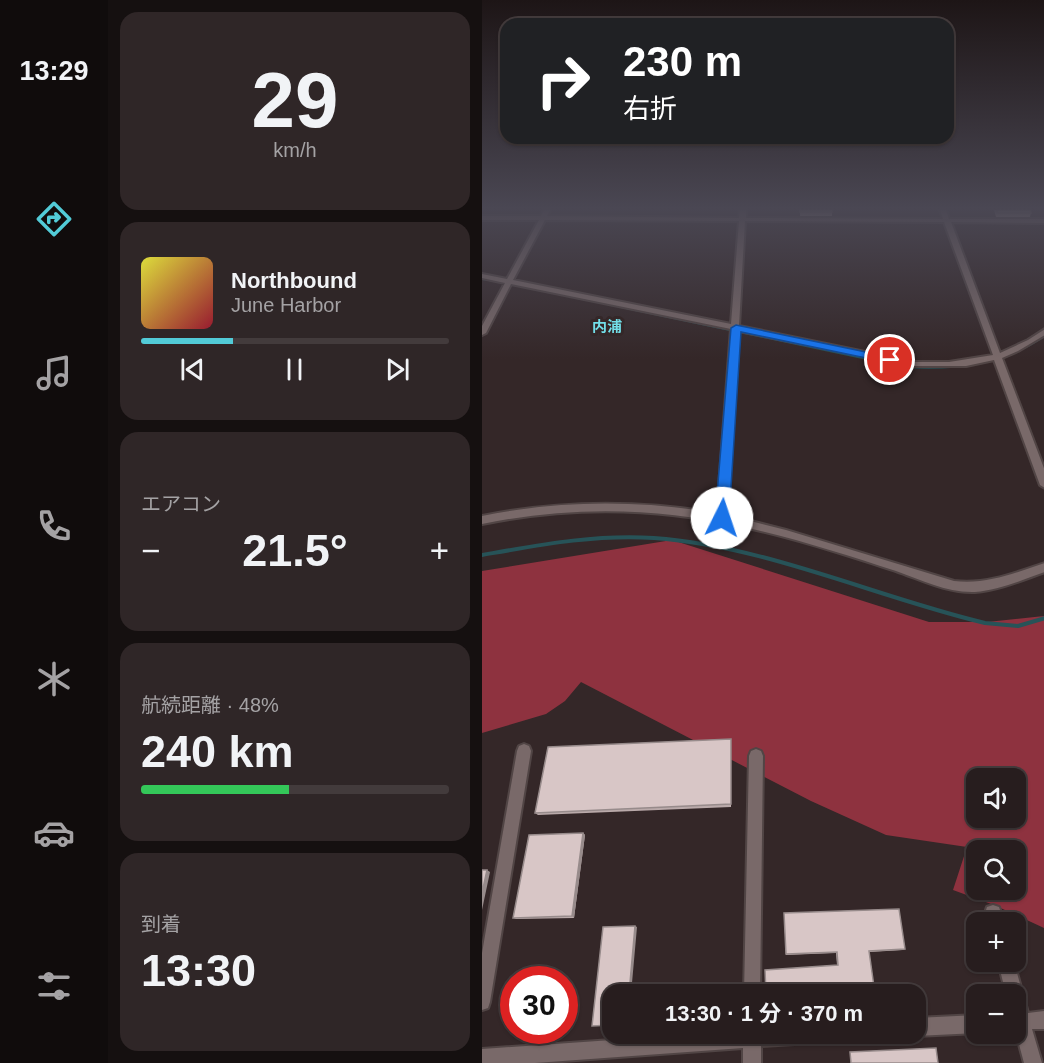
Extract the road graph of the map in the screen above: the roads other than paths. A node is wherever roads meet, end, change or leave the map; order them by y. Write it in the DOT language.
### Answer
graph roads {
  1 [pos="521,260"];
  2 [pos="740,260"];
  3 [pos="961,260"];
  4 [pos="482,276"];
  5 [pos="510,280"];
  6 [pos="736,330"];
  7 [pos="1044,331"];
  8 [pos="482,333"];
  9 [pos="998,359"];
  10 [pos="1042,469"];
  11 [pos="1044,485"];
  12 [pos="722,518"];
  13 [pos="482,520"];
  14 [pos="1044,567"];
  15 [pos="524,751"];
  16 [pos="756,756"];
  17 [pos="752,984"];
  18 [pos="482,1002"];
  19 [pos="1044,1020"];
  20 [pos="1026,1021"];
  21 [pos="966,1025"];
  22 [pos="926,1027"];
  23 [pos="1026,1042"];
  24 [pos="653,1044"];
  25 [pos="751,1044"];
  26 [pos="482,1058"];
  27 [pos="752,1063"];
  28 [pos="1033,1063"];
  1 -- 5 [label="street"];
  2 -- 6 [label="street"];
  3 -- 9 [label="street"];
  4 -- 5 [label="street"];
  5 -- 6 [label="street"];
  5 -- 8 [label="street"];
  6 -- 9 [label="street"];
  6 -- 12 [label="street"];
  7 -- 9 [label="street"];
  9 -- 10 [label="street"];
  10 -- 11 [label="street"];
  12 -- 13 [label="street"];
  12 -- 14 [label="street"];
  15 -- 18 [label="street"];
  16 -- 17 [label="street"];
  19 -- 20 [label="street"];
  21 -- 22 [label="street"];
  23 -- 28 [label="street"];
  24 -- 26 [label="street"];
  25 -- 27 [label="street"];
}
